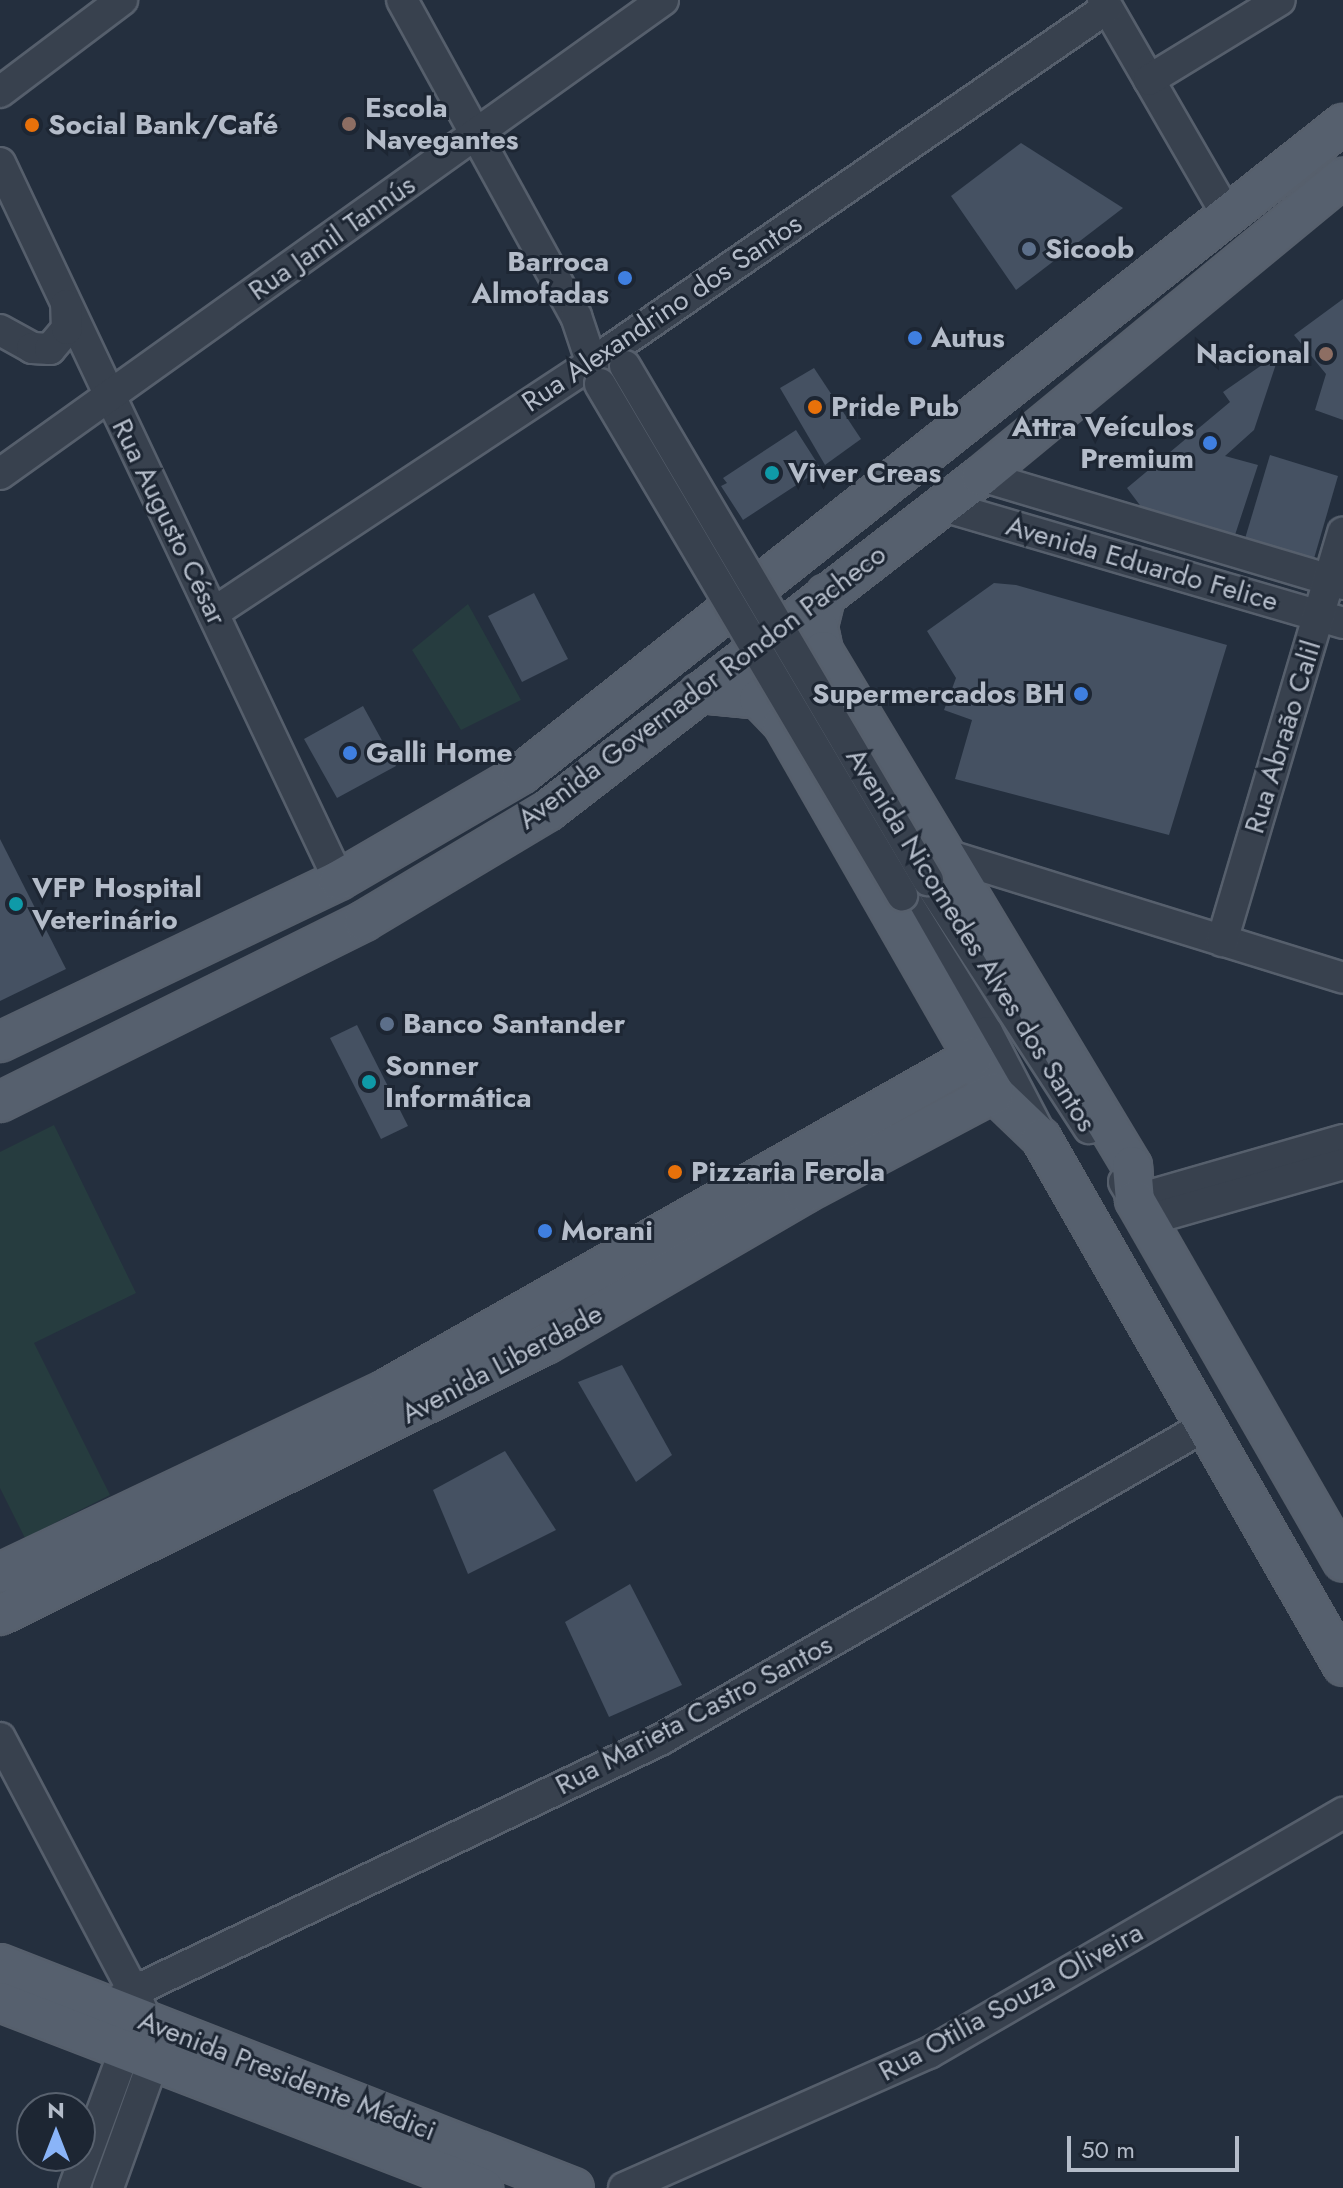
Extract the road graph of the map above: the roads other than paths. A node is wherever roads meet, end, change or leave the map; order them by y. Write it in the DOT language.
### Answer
graph roads {
  1 [pos="122,0"];
  2 [pos="402,0"];
  3 [pos="663,0"];
  4 [pos="1280,0"];
  5 [pos="1105,4"];
  6 [pos="1149,80"];
  7 [pos="0,92"];
  8 [pos="1343,124"];
  9 [pos="481,134"];
  10 [pos="0,163"];
  11 [pos="1343,178"];
  12 [pos="1229,218"];
  13 [pos="66,305"];
  14 [pos="0,330"];
  15 [pos="606,366"];
  16 [pos="108,396"];
  17 [pos="0,474"];
  18 [pos="981,476"];
  19 [pos="940,505"];
  20 [pos="1144,524"];
  21 [pos="1343,533"];
  22 [pos="1133,561"];
  23 [pos="1336,582"];
  24 [pos="826,594"];
  25 [pos="213,613"];
  26 [pos="1331,619"];
  27 [pos="699,693"];
  28 [pos="870,732"];
  29 [pos="807,765"];
  30 [pos="934,867"];
  31 [pos="339,880"];
  32 [pos="1222,941"];
  33 [pos="1343,978"];
  34 [pos="0,1042"];
  35 [pos="973,1057"];
  36 [pos="994,1093"];
  37 [pos="0,1102"];
  38 [pos="1041,1138"];
  39 [pos="1343,1140"];
  40 [pos="1343,1164"];
  41 [pos="1141,1210"];
  42 [pos="597,1270"];
  43 [pos="617,1303"];
  44 [pos="1205,1426"];
  45 [pos="1343,1561"];
  46 [pos="0,1573"];
  47 [pos="0,1615"];
  48 [pos="1343,1666"];
  49 [pos="0,1738"];
  50 [pos="1343,1813"];
  51 [pos="0,1964"];
  52 [pos="131,1999"];
  53 [pos="0,2002"];
  54 [pos="138,2057"];
  55 [pos="74,2188"];
  56 [pos="108,2188"];
  57 [pos="483,2188"];
  58 [pos="574,2188"];
  59 [pos="624,2188"];
  1 -- 7 [label="street"];
  2 -- 9 [label="street, Avenida Nicomedes Alves dos Santos"];
  3 -- 9 [label="street, Rua Jamil Tannús"];
  4 -- 6 [label="street"];
  5 -- 6 [label="street"];
  5 -- 15 [label="street, Rua Alexandrino dos Santos"];
  6 -- 12 [label="street"];
  8 -- 12 [label="main road, Avenida Governador Rondon Pacheco"];
  9 -- 15 [label="street, Avenida Nicomedes Alves dos Santos"];
  9 -- 16 [label="street, Rua Jamil Tannús"];
  10 -- 13 [label="street, Rua Augusto César"];
  11 -- 18 [label="main road, Avenida Governador Rondon Pacheco"];
  12 -- 31 [label="main road, Avenida Governador Rondon Pacheco"];
  13 -- 14 [label="street"];
  13 -- 16 [label="street, Rua Augusto César"];
  15 -- 25 [label="street, Rua Alexandrino dos Santos"];
  15 -- 30 [label="street, Avenida Nicomedes Alves dos Santos, bridge"];
  15 -- 38 [label="street, Avenida Nicomedes Alves dos Santos, bridge"];
  16 -- 17 [label="street, Rua Jamil Tannús"];
  16 -- 25 [label="street, Rua Augusto César"];
  18 -- 19 [label="main road, Avenida Governador Rondon Pacheco"];
  18 -- 20 [label="street, Avenida Eduardo Felice"];
  19 -- 22 [label="street, Avenida Eduardo Felice"];
  19 -- 24 [label="main road, Avenida Governador Rondon Pacheco"];
  20 -- 22 [label="street"];
  20 -- 23 [label="street, Avenida Eduardo Felice"];
  21 -- 23 [label="street, Rua Abraão Calil"];
  22 -- 26 [label="street, Avenida Eduardo Felice"];
  23 -- 26 [label="street, Rua Abraão Calil"];
  24 -- 27 [label="main road, Avenida Governador Rondon Pacheco"];
  24 -- 28 [label="main road, Avenida Nicomedes Alves dos Santos"];
  25 -- 31 [label="street, Rua Augusto César"];
  26 -- 32 [label="street, Rua Abraão Calil"];
  27 -- 29 [label="main road, Avenida Nicomedes Alves dos Santos"];
  27 -- 37 [label="main road, Avenida Governador Rondon Pacheco"];
  28 -- 29 [label="main road"];
  28 -- 30 [label="main road, Avenida Nicomedes Alves dos Santos"];
  29 -- 35 [label="main road, Avenida Nicomedes Alves dos Santos"];
  30 -- 32 [label="street"];
  30 -- 41 [label="main road, Avenida Nicomedes Alves dos Santos"];
  31 -- 34 [label="main road, Avenida Governador Rondon Pacheco"];
  32 -- 33 [label="street"];
  35 -- 36 [label="main road, Avenida Nicomedes Alves dos Santos"];
  35 -- 42 [label="main road, Avenida Liberdade"];
  36 -- 38 [label="main road, Avenida Nicomedes Alves dos Santos"];
  36 -- 43 [label="main road, Avenida Liberdade"];
  38 -- 44 [label="main road, Avenida Nicomedes Alves dos Santos"];
  39 -- 41 [label="street"];
  40 -- 41 [label="street"];
  41 -- 45 [label="main road, Avenida Nicomedes Alves dos Santos"];
  42 -- 43 [label="main road"];
  42 -- 46 [label="main road, Avenida Liberdade"];
  43 -- 47 [label="main road, Avenida Liberdade"];
  44 -- 48 [label="main road, Avenida Nicomedes Alves dos Santos"];
  44 -- 52 [label="street, Rua Marieta Castro Santos"];
  49 -- 52 [label="street"];
  50 -- 59 [label="street, Rua Otilia Souza Oliveira"];
  51 -- 52 [label="main road, Avenida Presidente Médici"];
  52 -- 54 [label="street"];
  52 -- 58 [label="main road, Avenida Presidente Médici"];
  53 -- 54 [label="main road, Avenida Presidente Médici"];
  54 -- 55 [label="street"];
  54 -- 56 [label="street"];
  54 -- 57 [label="main road, Avenida Presidente Médici"];
}
